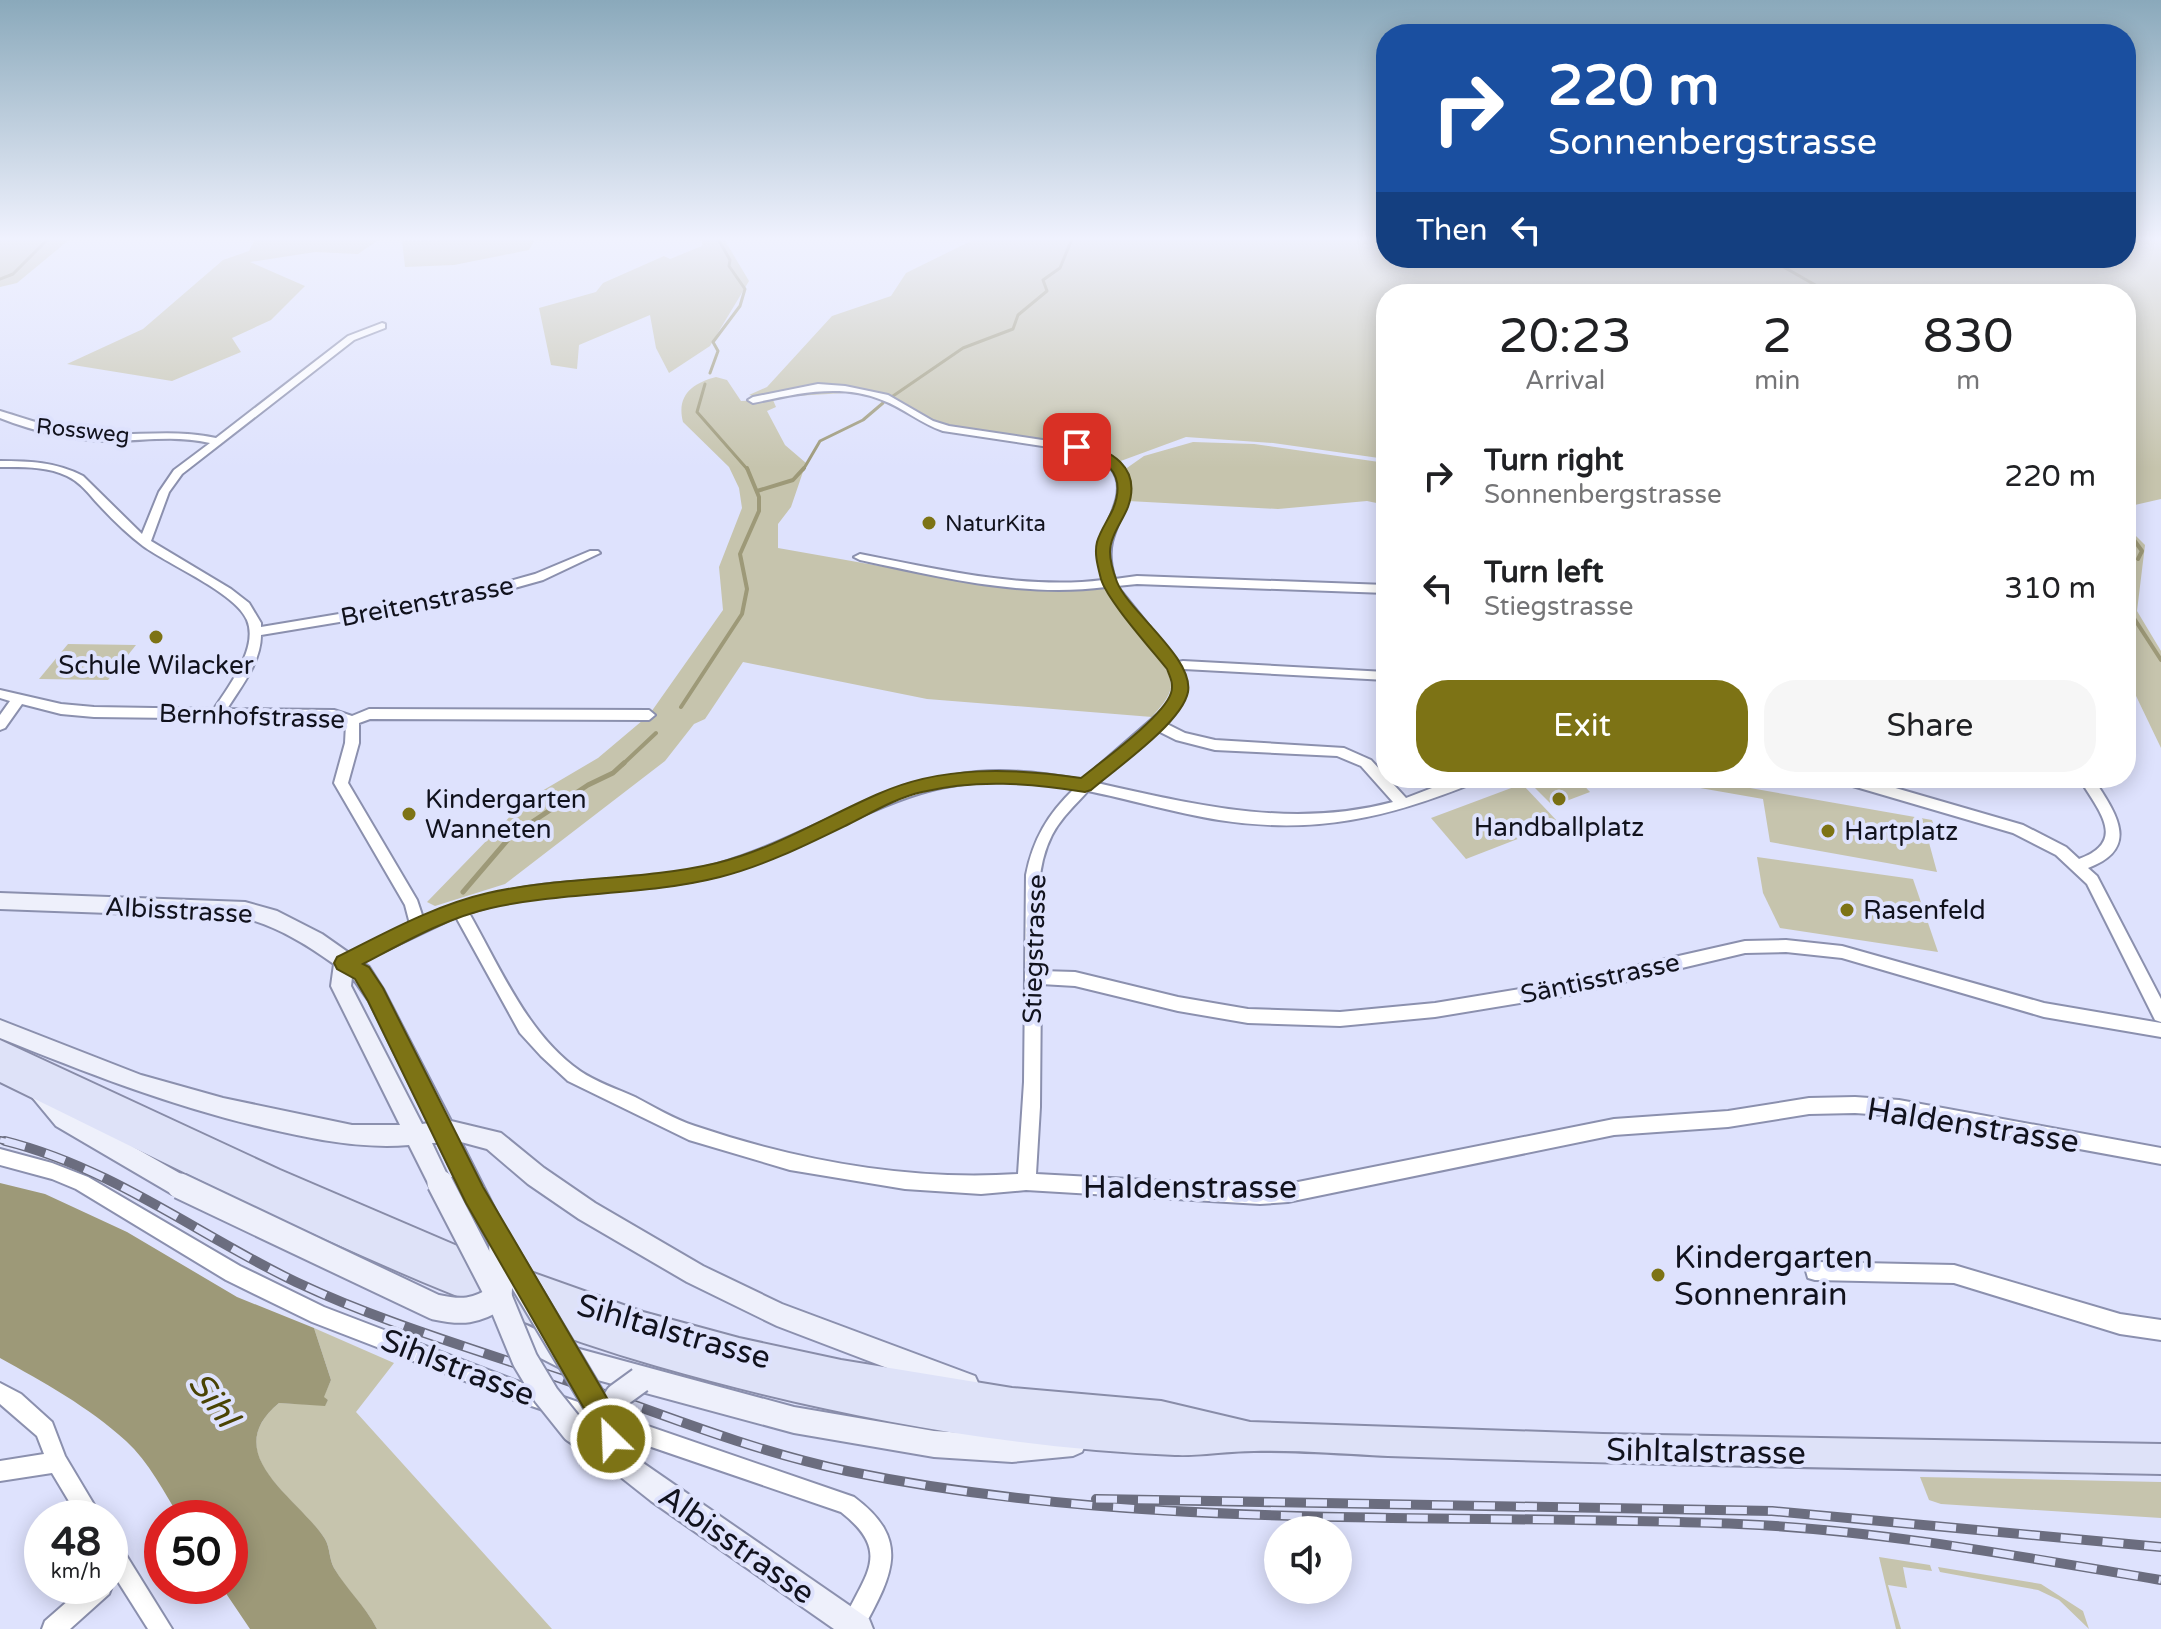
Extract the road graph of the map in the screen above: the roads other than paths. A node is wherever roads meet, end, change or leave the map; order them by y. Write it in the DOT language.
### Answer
graph roads {
  1 [pos="382,326"];
  2 [pos="753,400"];
  3 [pos="0,414"];
  4 [pos="216,441"];
  5 [pos="0,464"];
  6 [pos="145,542"];
  7 [pos="594,553"];
  8 [pos="860,557"];
  9 [pos="1110,584"];
  10 [pos="1376,589"];
  11 [pos="256,632"];
  12 [pos="1174,668"];
  13 [pos="1376,675"];
  14 [pos="0,694"];
  15 [pos="18,700"];
  16 [pos="217,714"];
  17 [pos="649,715"];
  18 [pos="352,721"];
  19 [pos="1156,724"];
  20 [pos="0,725"];
  21 [pos="1376,774"];
  22 [pos="1085,786"];
  23 [pos="1389,788"];
  24 [pos="1445,788"];
  25 [pos="1878,788"];
  26 [pos="2092,788"];
  27 [pos="1403,804"];
  28 [pos="2079,865"];
  29 [pos="0,901"];
  30 [pos="460,910"];
  31 [pos="418,926"];
  32 [pos="344,963"];
  33 [pos="1033,977"];
  34 [pos="2161,1015"];
  35 [pos="0,1029"];
  36 [pos="2161,1030"];
  37 [pos="0,1050"];
  38 [pos="0,1070"];
  39 [pos="33,1086"];
  40 [pos="444,1130"];
  41 [pos="415,1133"];
  42 [pos="2161,1156"];
  43 [pos="0,1157"];
  44 [pos="1026,1182"];
  45 [pos="502,1247"];
  46 [pos="1815,1271"];
  47 [pos="499,1297"];
  48 [pos="2161,1330"];
  49 [pos="514,1331"];
  50 [pos="568,1359"];
  51 [pos="640,1380"];
  52 [pos="0,1393"];
  53 [pos="1010,1401"];
  54 [pos="605,1419"];
  55 [pos="1250,1436"];
  56 [pos="1127,1437"];
  57 [pos="617,1458"];
  58 [pos="2161,1459"];
  59 [pos="57,1462"];
  60 [pos="0,1471"];
  61 [pos="80,1500"];
  62 [pos="128,1584"];
  63 [pos="81,1604"];
  64 [pos="856,1627"];
  65 [pos="53,1629"];
  66 [pos="161,1629"];
  1 -- 4 [label="street"];
  2 -- 9 [label="street"];
  3 -- 4 [label="street, Rossweg"];
  4 -- 6 [label="street"];
  5 -- 6 [label="street"];
  6 -- 11 [label="street"];
  7 -- 11 [label="street, Breitenstrasse"];
  8 -- 9 [label="street"];
  9 -- 10 [label="street"];
  9 -- 12 [label="street"];
  11 -- 16 [label="street"];
  12 -- 13 [label="street"];
  12 -- 19 [label="street, Stiegstrasse"];
  14 -- 15 [label="street, Bernhofstrasse"];
  15 -- 16 [label="street, Bernhofstrasse"];
  15 -- 20 [label="street"];
  16 -- 18 [label="street, Bernhofstrasse"];
  17 -- 18 [label="street, Bernhofstrasse"];
  18 -- 31 [label="street"];
  19 -- 21 [label="street"];
  19 -- 22 [label="street, Stiegstrasse"];
  22 -- 27 [label="street"];
  22 -- 30 [label="street"];
  22 -- 33 [label="street, Stiegstrasse"];
  23 -- 27 [label="street"];
  24 -- 27 [label="street"];
  25 -- 28 [label="street"];
  26 -- 28 [label="street"];
  28 -- 34 [label="street"];
  29 -- 32 [label="main road, Albisstrasse"];
  30 -- 31 [label="street"];
  30 -- 44 [label="street, Haldenstrasse"];
  31 -- 32 [label="street"];
  32 -- 40 [label="main road, Albisstrasse"];
  32 -- 41 [label="main road, Albisstrasse"];
  33 -- 36 [label="street, Säntisstrasse"];
  33 -- 44 [label="street, Stiegstrasse"];
  35 -- 41 [label="main road"];
  37 -- 53 [label="main road, Sihltalstrasse"];
  38 -- 39 [label="main road, Sihltalstrasse"];
  39 -- 47 [label="main road, bridge"];
  39 -- 56 [label="main road, Sihltalstrasse"];
  40 -- 41 [label="main road"];
  40 -- 45 [label="main road, Albisstrasse"];
  40 -- 53 [label="main road"];
  41 -- 47 [label="main road, Albisstrasse, bridge"];
  42 -- 44 [label="street, Haldenstrasse"];
  43 -- 64 [label="street, Sihlstrasse"];
  45 -- 47 [label="main road, bridge"];
  45 -- 50 [label="main road, Albisstrasse, bridge"];
  46 -- 48 [label="street"];
  47 -- 49 [label="main road, Albisstrasse, bridge"];
  49 -- 50 [label="main road"];
  49 -- 57 [label="main road, Albisstrasse, bridge"];
  50 -- 51 [label="main road"];
  50 -- 54 [label="main road, Albisstrasse, bridge"];
  51 -- 54 [label="main road, bridge"];
  51 -- 56 [label="main road"];
  52 -- 59 [label="street"];
  53 -- 55 [label="main road, Sihltalstrasse"];
  54 -- 57 [label="main road, Albisstrasse, bridge"];
  55 -- 56 [label="main road, Sihltalstrasse"];
  55 -- 58 [label="main road, Sihltalstrasse"];
  57 -- 64 [label="main road, Albisstrasse"];
  59 -- 60 [label="street"];
  59 -- 61 [label="street"];
  62 -- 66 [label="street"];
  63 -- 65 [label="street"];
}
